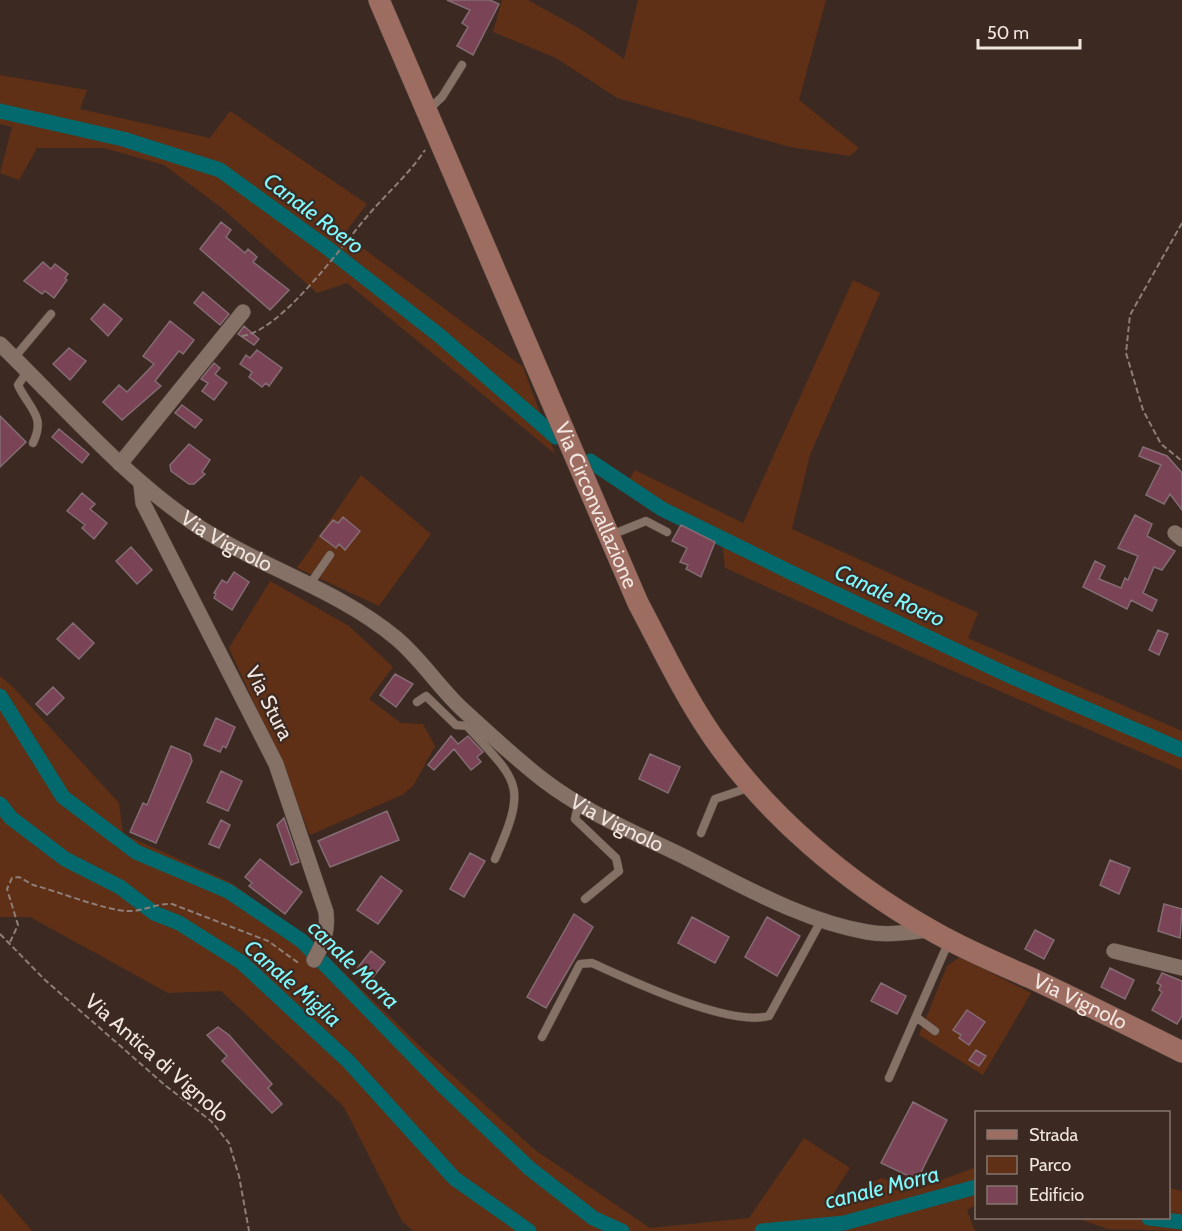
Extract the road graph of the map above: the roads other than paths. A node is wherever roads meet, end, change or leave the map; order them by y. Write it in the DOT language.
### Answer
graph roads {
  1 [pos="379,0"];
  2 [pos="462,65"];
  3 [pos="427,111"];
  4 [pos="243,312"];
  5 [pos="51,314"];
  6 [pos="0,344"];
  7 [pos="14,358"];
  8 [pos="27,372"];
  9 [pos="33,443"];
  10 [pos="120,464"];
  11 [pos="141,485"];
  12 [pos="667,532"];
  13 [pos="609,536"];
  14 [pos="330,555"];
  15 [pos="310,584"];
  16 [pos="417,702"];
  17 [pos="470,722"];
  18 [pos="753,787"];
  19 [pos="578,805"];
  20 [pos="700,832"];
  21 [pos="495,859"];
  22 [pos="585,899"];
  23 [pos="822,919"];
  24 [pos="929,930"];
  25 [pos="949,940"];
  26 [pos="1114,951"];
  27 [pos="316,955"];
  28 [pos="1182,968"];
  29 [pos="916,1017"];
  30 [pos="935,1031"];
  31 [pos="542,1037"];
  32 [pos="1182,1052"];
  33 [pos="889,1078"];
  1 -- 3 [label="main road, Via Circonvallazione"];
  2 -- 3 [label="lane"];
  3 -- 13 [label="main road, Via Circonvallazione"];
  4 -- 10 [label="street"];
  5 -- 7 [label="lane"];
  6 -- 7 [label="street, Via Vignolo"];
  7 -- 8 [label="street, Via Vignolo"];
  8 -- 9 [label="lane"];
  8 -- 10 [label="street, Via Vignolo"];
  10 -- 11 [label="street, Via Vignolo"];
  11 -- 15 [label="street, Via Vignolo"];
  11 -- 27 [label="street, Via Stura"];
  12 -- 13 [label="lane"];
  13 -- 18 [label="main road, Via Circonvallazione"];
  14 -- 15 [label="lane"];
  15 -- 17 [label="street, Via Vignolo"];
  16 -- 17 [label="lane"];
  17 -- 19 [label="street, Via Vignolo"];
  17 -- 21 [label="lane"];
  18 -- 20 [label="lane"];
  18 -- 24 [label="main road, Via Circonvallazione"];
  19 -- 22 [label="lane"];
  19 -- 23 [label="street, Via Vignolo"];
  23 -- 24 [label="street, Via Vignolo"];
  23 -- 31 [label="lane"];
  24 -- 25 [label="main road, Via Vignolo"];
  25 -- 29 [label="lane"];
  25 -- 32 [label="main road, Via Vignolo"];
  26 -- 28 [label="street"];
  29 -- 30 [label="lane"];
  29 -- 33 [label="lane"];
}
